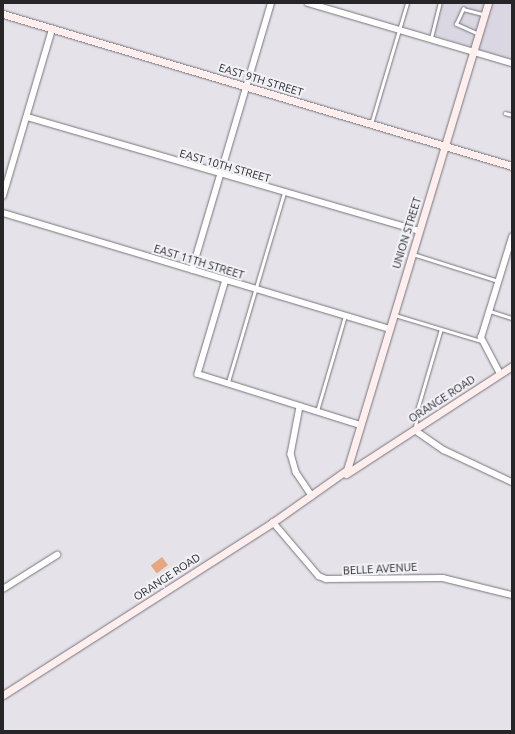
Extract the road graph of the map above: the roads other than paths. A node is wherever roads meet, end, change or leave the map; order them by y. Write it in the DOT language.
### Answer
graph roads {
  1 [pos="271,3"];
  2 [pos="308,3"];
  3 [pos="407,3"];
  4 [pos="440,3"];
  5 [pos="488,3"];
  6 [pos="3,14"];
  7 [pos="484,15"];
  8 [pos="52,29"];
  9 [pos="399,30"];
  10 [pos="478,34"];
  11 [pos="431,39"];
  12 [pos="473,52"];
  13 [pos="512,63"];
  14 [pos="246,87"];
  15 [pos="505,113"];
  16 [pos="512,115"];
  17 [pos="27,117"];
  18 [pos="371,124"];
  19 [pos="445,146"];
  20 [pos="512,166"];
  21 [pos="219,175"];
  22 [pos="284,193"];
  23 [pos="3,196"];
  24 [pos="3,213"];
  25 [pos="419,231"];
  26 [pos="512,237"];
  27 [pos="412,254"];
  28 [pos="192,270"];
  29 [pos="226,280"];
  30 [pos="498,281"];
  31 [pos="256,289"];
  32 [pos="489,310"];
  33 [pos="394,315"];
  34 [pos="345,316"];
  35 [pos="512,318"];
  36 [pos="390,329"];
  37 [pos="441,329"];
  38 [pos="481,341"];
  39 [pos="512,366"];
  40 [pos="500,374"];
  41 [pos="227,384"];
  42 [pos="300,407"];
  43 [pos="317,412"];
  44 [pos="361,425"];
  45 [pos="415,430"];
  46 [pos="345,473"];
  47 [pos="512,482"];
  48 [pos="312,496"];
  49 [pos="273,522"];
  50 [pos="58,555"];
  51 [pos="3,589"];
  52 [pos="512,595"];
  53 [pos="3,695"];
  1 -- 14 [label="street"];
  2 -- 9 [label="street"];
  3 -- 9 [label="lane"];
  4 -- 11 [label="lane"];
  5 -- 7 [label="main road, UNION STREET"];
  6 -- 8 [label="main road, EAST 9TH STREET"];
  7 -- 10 [label="main road, UNION STREET"];
  7 -- 10 [label="lane"];
  8 -- 14 [label="main road, EAST 9TH STREET"];
  8 -- 17 [label="street"];
  9 -- 11 [label="street"];
  9 -- 18 [label="lane"];
  10 -- 12 [label="main road, UNION STREET"];
  11 -- 12 [label="street"];
  12 -- 13 [label="street"];
  12 -- 19 [label="main road, UNION STREET"];
  14 -- 18 [label="main road, EAST 9TH STREET"];
  14 -- 21 [label="street"];
  15 -- 16 [label="lane"];
  17 -- 21 [label="street, EAST 10TH STREET"];
  17 -- 23 [label="street"];
  18 -- 19 [label="main road, EAST 9TH STREET"];
  19 -- 20 [label="main road, EAST 9TH STREET"];
  19 -- 25 [label="main road, UNION STREET"];
  21 -- 22 [label="street, EAST 10TH STREET"];
  21 -- 28 [label="street"];
  22 -- 25 [label="street, EAST 10TH STREET"];
  22 -- 31 [label="lane"];
  24 -- 28 [label="street, EAST 11TH STREET"];
  25 -- 27 [label="main road, UNION STREET"];
  26 -- 30 [label="street"];
  27 -- 30 [label="lane"];
  27 -- 33 [label="main road, UNION STREET"];
  28 -- 29 [label="street, EAST 11TH STREET"];
  29 -- 31 [label="street, EAST 11TH STREET"];
  29 -- 41 [label="street"];
  30 -- 32 [label="street"];
  31 -- 34 [label="street, EAST 11TH STREET"];
  31 -- 41 [label="lane"];
  32 -- 35 [label="lane"];
  32 -- 38 [label="street"];
  33 -- 36 [label="main road, UNION STREET"];
  33 -- 37 [label="lane"];
  34 -- 36 [label="street, EAST 11TH STREET"];
  34 -- 43 [label="lane"];
  36 -- 44 [label="main road, UNION STREET"];
  37 -- 38 [label="lane"];
  37 -- 45 [label="lane"];
  38 -- 40 [label="street"];
  39 -- 40 [label="main road, ORANGE ROAD"];
  40 -- 45 [label="main road, ORANGE ROAD"];
  41 -- 42 [label="street"];
  42 -- 43 [label="street"];
  42 -- 48 [label="street"];
  43 -- 44 [label="street"];
  44 -- 46 [label="main road, UNION STREET"];
  45 -- 46 [label="main road, ORANGE ROAD"];
  45 -- 47 [label="street"];
  46 -- 48 [label="main road, ORANGE ROAD"];
  48 -- 49 [label="main road, ORANGE ROAD"];
  49 -- 52 [label="street, BELLE AVENUE"];
  49 -- 53 [label="main road, ORANGE ROAD"];
  50 -- 51 [label="street"];
}
